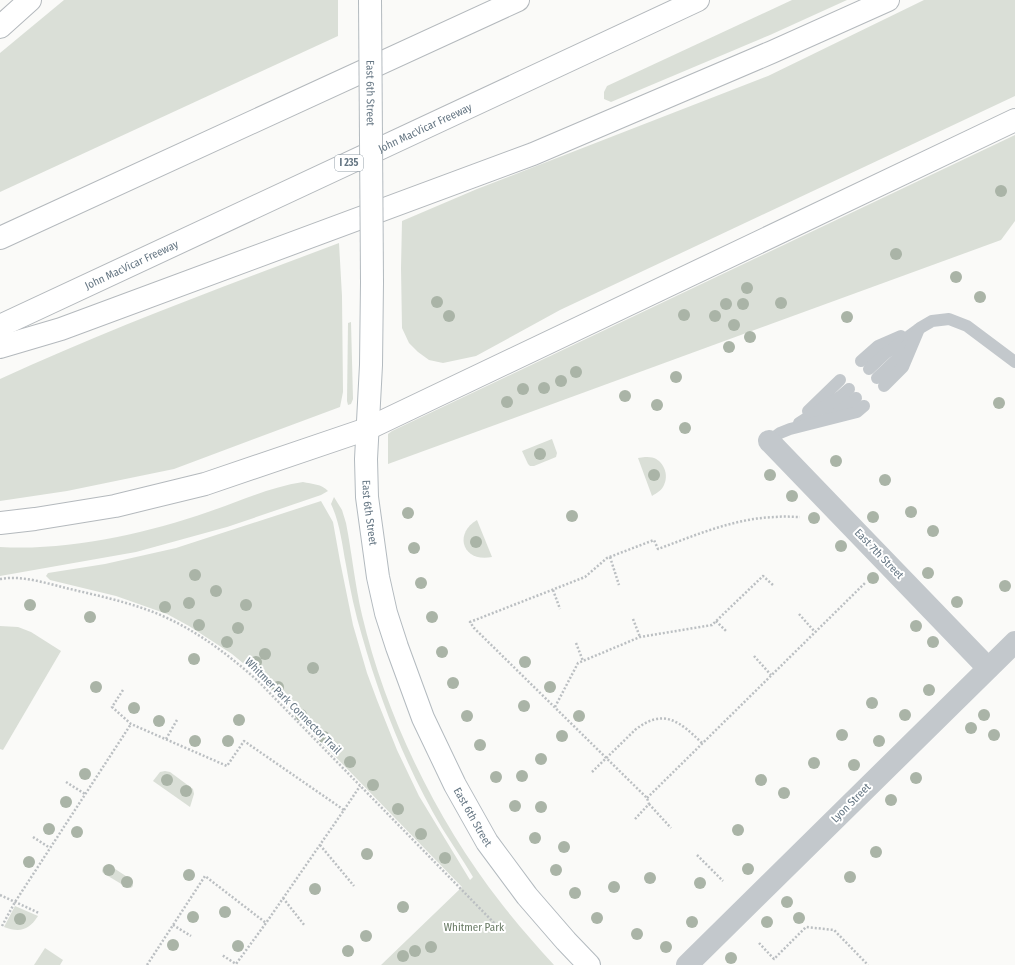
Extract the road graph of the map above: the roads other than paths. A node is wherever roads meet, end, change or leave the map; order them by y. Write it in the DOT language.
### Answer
graph roads {
  1 [pos="30,0"];
  2 [pos="370,0"];
  3 [pos="518,0"];
  4 [pos="698,0"];
  5 [pos="888,0"];
  6 [pos="0,27"];
  7 [pos="1015,120"];
  8 [pos="0,238"];
  9 [pos="0,326"];
  10 [pos="920,328"];
  11 [pos="0,347"];
  12 [pos="1015,362"];
  13 [pos="840,380"];
  14 [pos="367,429"];
  15 [pos="790,429"];
  16 [pos="769,441"];
  17 [pos="0,523"];
  18 [pos="1015,642"];
  19 [pos="988,668"];
  20 [pos="588,965"];
  21 [pos="686,965"];
  1 -- 6 [label="main road"];
  2 -- 14 [label="main road, East 6th Street, bridge"];
  3 -- 8 [label="main road"];
  4 -- 9 [label="main road, John MacVicar Freeway / I 235"];
  5 -- 11 [label="main road"];
  7 -- 14 [label="main road"];
  10 -- 10 [label="lane"];
  10 -- 12 [label="lane"];
  13 -- 15 [label="lane"];
  14 -- 17 [label="main road"];
  14 -- 20 [label="main road, East 6th Street"];
  15 -- 15 [label="lane"];
  15 -- 16 [label="lane"];
  16 -- 19 [label="street, East 7th Street"];
  18 -- 19 [label="street, Lyon Street"];
  19 -- 21 [label="street, Lyon Street"];
}
